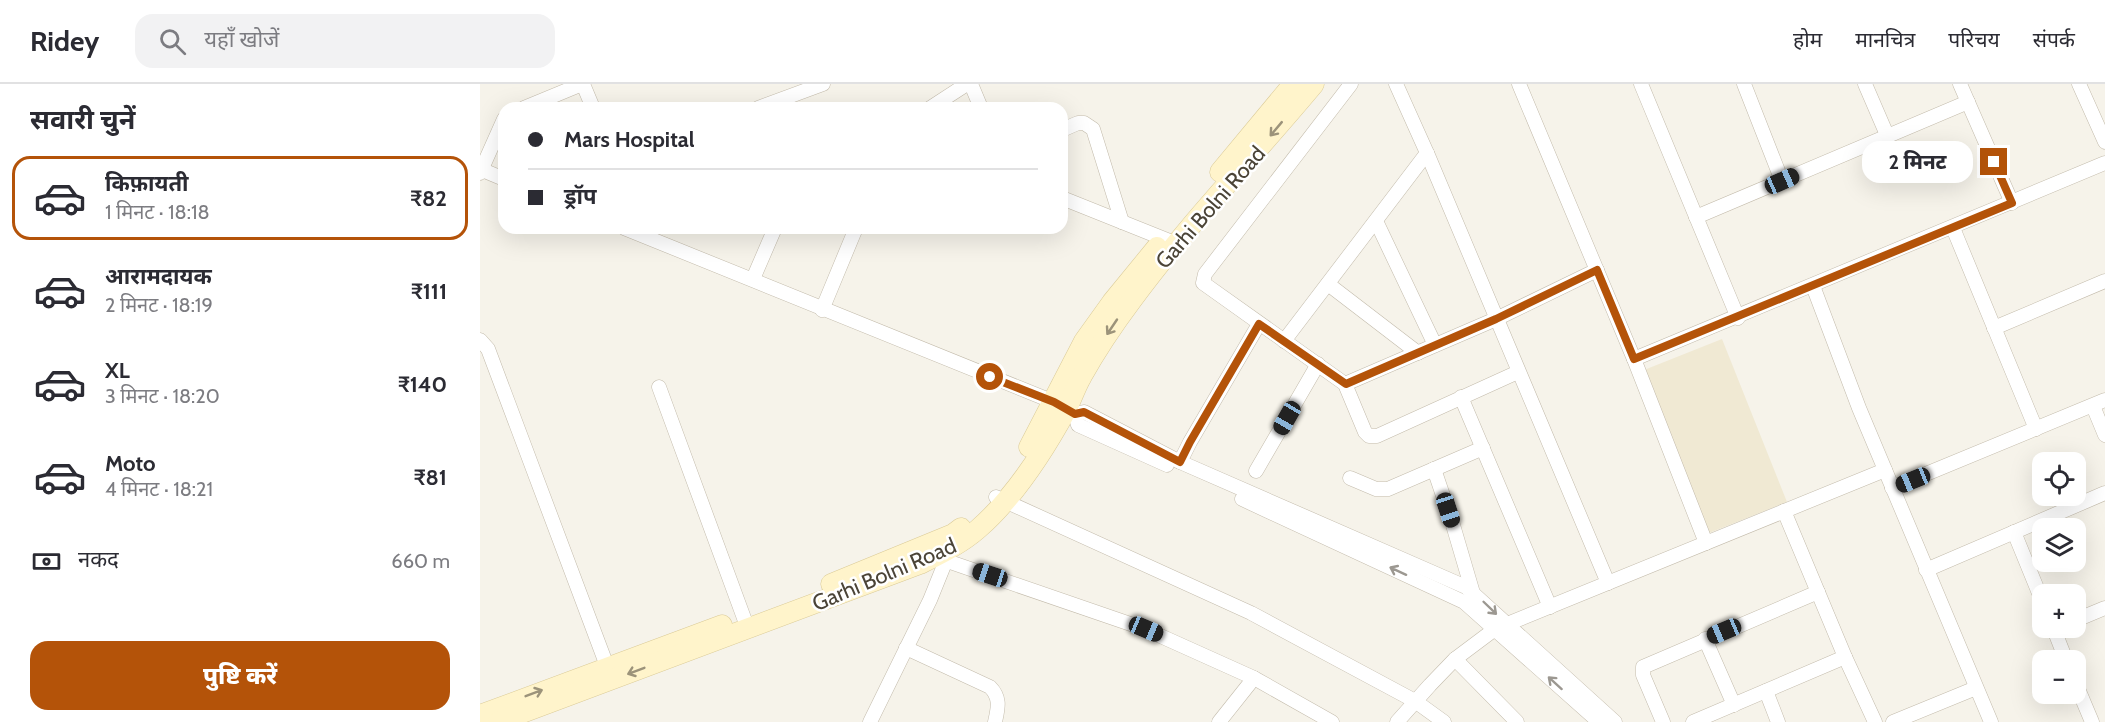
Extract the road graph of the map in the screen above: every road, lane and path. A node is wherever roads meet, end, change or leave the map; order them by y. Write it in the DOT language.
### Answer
graph roads {
  1 [pos="582,84"];
  2 [pos="823,84"];
  3 [pos="969,84"];
  4 [pos="1293,84"];
  5 [pos="1314,84"];
  6 [pos="1351,84"];
  7 [pos="1396,84"];
  8 [pos="1519,84"];
  9 [pos="1641,84"];
  10 [pos="1744,84"];
  11 [pos="1865,84"];
  12 [pos="1960,84"];
  13 [pos="2079,84"];
  14 [pos="538,102"];
  15 [pos="590,102"];
  16 [pos="774,102"];
  17 [pos="940,102"];
  18 [pos="978,102"];
  19 [pos="1968,102"];
  20 [pos="1068,127"];
  21 [pos="498,132"];
  22 [pos="1887,135"];
  23 [pos="2105,142"];
  24 [pos="1427,153"];
  25 [pos="2105,163"];
  26 [pos="480,170"];
  27 [pos="498,177"];
  28 [pos="1782,181"];
  29 [pos="1068,200"];
  30 [pos="2012,203"];
  31 [pos="1695,218"];
  32 [pos="1376,221"];
  33 [pos="1122,222"];
  34 [pos="1953,228"];
  35 [pos="642,234"];
  36 [pos="772,234"];
  37 [pos="854,234"];
  38 [pos="1171,241"];
  39 [pos="1597,270"];
  40 [pos="753,279"];
  41 [pos="2105,281"];
  42 [pos="1328,284"];
  43 [pos="1813,286"];
  44 [pos="822,310"];
  45 [pos="1738,318"];
  46 [pos="1496,319"];
  47 [pos="1259,324"];
  48 [pos="1994,328"];
  49 [pos="480,340"];
  50 [pos="1284,341"];
  51 [pos="1435,345"];
  52 [pos="1418,353"];
  53 [pos="1634,359"];
  54 [pos="1318,364"];
  55 [pos="1518,372"];
  56 [pos="1346,384"];
  57 [pos="659,387"];
  58 [pos="1461,397"];
  59 [pos="2099,403"];
  60 [pos="1065,408"];
  61 [pos="2036,429"];
  62 [pos="2105,435"];
  63 [pos="1483,448"];
  64 [pos="1180,462"];
  65 [pos="1434,469"];
  66 [pos="1885,470"];
  67 [pos="1256,471"];
  68 [pos="1350,478"];
  69 [pos="1892,488"];
  70 [pos="2105,493"];
  71 [pos="1001,499"];
  72 [pos="1784,511"];
  73 [pos="2014,532"];
  74 [pos="1706,543"];
  75 [pos="950,548"];
  76 [pos="1926,570"];
  77 [pos="1608,583"];
  78 [pos="2035,584"];
  79 [pos="1473,592"];
  80 [pos="1818,592"];
  81 [pos="1550,607"];
  82 [pos="2105,608"];
  83 [pos="2086,616"];
  84 [pos="746,623"];
  85 [pos="1501,627"];
  86 [pos="1705,639"];
  87 [pos="906,648"];
  88 [pos="1845,657"];
  89 [pos="1455,659"];
  90 [pos="607,666"];
  91 [pos="1254,678"];
  92 [pos="1976,688"];
  93 [pos="1766,691"];
  94 [pos="1415,701"];
  95 [pos="2084,704"];
  96 [pos="1734,705"];
  97 [pos="497,718"];
  98 [pos="870,722"];
  99 [pos="995,722"];
  100 [pos="1219,722"];
  101 [pos="1332,722"];
  102 [pos="1397,722"];
  103 [pos="1444,722"];
  104 [pos="1517,722"];
  105 [pos="1599,722"];
  106 [pos="1615,722"];
  107 [pos="1663,722"];
  108 [pos="1693,722"];
  109 [pos="1778,722"];
  110 [pos="1875,722"];
  111 [pos="1893,722"];
  112 [pos="1991,722"];
  113 [pos="2092,722"];
  1 -- 14 [label="street"];
  1 -- 15 [label="street"];
  2 -- 16 [label="street"];
  3 -- 17 [label="street"];
  3 -- 18 [label="street"];
  4 -- 38 [label="main road, Garhi Bolni Road"];
  5 -- 38 [label="main road, Garhi Bolni Road, one-way"];
  6 -- 47 [label="street"];
  7 -- 24 [label="street"];
  8 -- 39 [label="street"];
  9 -- 31 [label="street"];
  10 -- 28 [label="street"];
  11 -- 22 [label="street"];
  12 -- 19 [label="street"];
  13 -- 23 [label="street"];
  19 -- 22 [label="street"];
  19 -- 30 [label="street"];
  20 -- 33 [label="street"];
  21 -- 26 [label="street"];
  22 -- 28 [label="street"];
  24 -- 32 [label="street"];
  24 -- 46 [label="street"];
  25 -- 30 [label="street"];
  26 -- 27 [label="street"];
  28 -- 31 [label="street"];
  29 -- 33 [label="street"];
  30 -- 34 [label="street"];
  31 -- 45 [label="street"];
  32 -- 42 [label="street"];
  32 -- 51 [label="street"];
  33 -- 38 [label="street"];
  34 -- 43 [label="street"];
  34 -- 48 [label="street"];
  35 -- 40 [label="street"];
  36 -- 40 [label="street"];
  37 -- 44 [label="street"];
  38 -- 60 [label="main road, Garhi Bolni Road"];
  39 -- 46 [label="street"];
  39 -- 53 [label="street"];
  40 -- 44 [label="street"];
  41 -- 48 [label="street"];
  42 -- 50 [label="street"];
  42 -- 52 [label="street"];
  43 -- 45 [label="street"];
  43 -- 66 [label="street"];
  44 -- 60 [label="street"];
  45 -- 53 [label="street"];
  46 -- 51 [label="street"];
  46 -- 55 [label="street"];
  47 -- 50 [label="street"];
  47 -- 64 [label="street"];
  48 -- 61 [label="street"];
  49 -- 90 [label="street"];
  50 -- 54 [label="street"];
  51 -- 52 [label="street"];
  52 -- 56 [label="street"];
  53 -- 74 [label="street"];
  54 -- 56 [label="street"];
  54 -- 67 [label="street"];
  55 -- 58 [label="street"];
  55 -- 77 [label="street"];
  56 -- 58 [label="street"];
  57 -- 84 [label="street"];
  58 -- 63 [label="street"];
  59 -- 61 [label="street"];
  59 -- 62 [label="street"];
  60 -- 64 [label="street"];
  60 -- 71 [label="main road, Garhi Bolni Road"];
  85 -- 60 [label="street, one-way"];
  61 -- 69 [label="street"];
  63 -- 65 [label="street"];
  63 -- 81 [label="street"];
  64 -- 79 [label="street"];
  65 -- 68 [label="street"];
  65 -- 79 [label="street"];
  66 -- 69 [label="street"];
  66 -- 72 [label="street"];
  69 -- 76 [label="street"];
  70 -- 73 [label="street"];
  71 -- 75 [label="main road, Garhi Bolni Road"];
  71 -- 94 [label="street"];
  72 -- 74 [label="street"];
  72 -- 80 [label="street"];
  73 -- 76 [label="street"];
  73 -- 78 [label="street"];
  74 -- 77 [label="street"];
  75 -- 84 [label="main road, Garhi Bolni Road"];
  75 -- 87 [label="street"];
  75 -- 91 [label="street"];
  76 -- 92 [label="street"];
  77 -- 81 [label="street"];
  79 -- 85 [label="street, one-way"];
  80 -- 86 [label="street"];
  80 -- 88 [label="street"];
  81 -- 85 [label="street"];
  82 -- 83 [label="street"];
  84 -- 90 [label="main road, Garhi Bolni Road"];
  84 -- 97 [label="main road, Garhi Bolni Road, one-way"];
  85 -- 89 [label="street"];
  105 -- 85 [label="street, one-way"];
  85 -- 106 [label="street"];
  86 -- 96 [label="street"];
  86 -- 107 [label="street"];
  87 -- 98 [label="street"];
  87 -- 99 [label="street"];
  88 -- 93 [label="street"];
  88 -- 110 [label="street"];
  89 -- 94 [label="street"];
  89 -- 104 [label="street"];
  97 -- 90 [label="main road, Garhi Bolni Road, one-way"];
  91 -- 100 [label="street"];
  91 -- 101 [label="street"];
  92 -- 111 [label="street"];
  92 -- 112 [label="street"];
  93 -- 96 [label="street"];
  93 -- 109 [label="street"];
  94 -- 102 [label="street"];
  94 -- 103 [label="street"];
  95 -- 113 [label="street"];
  96 -- 108 [label="street"];
}
